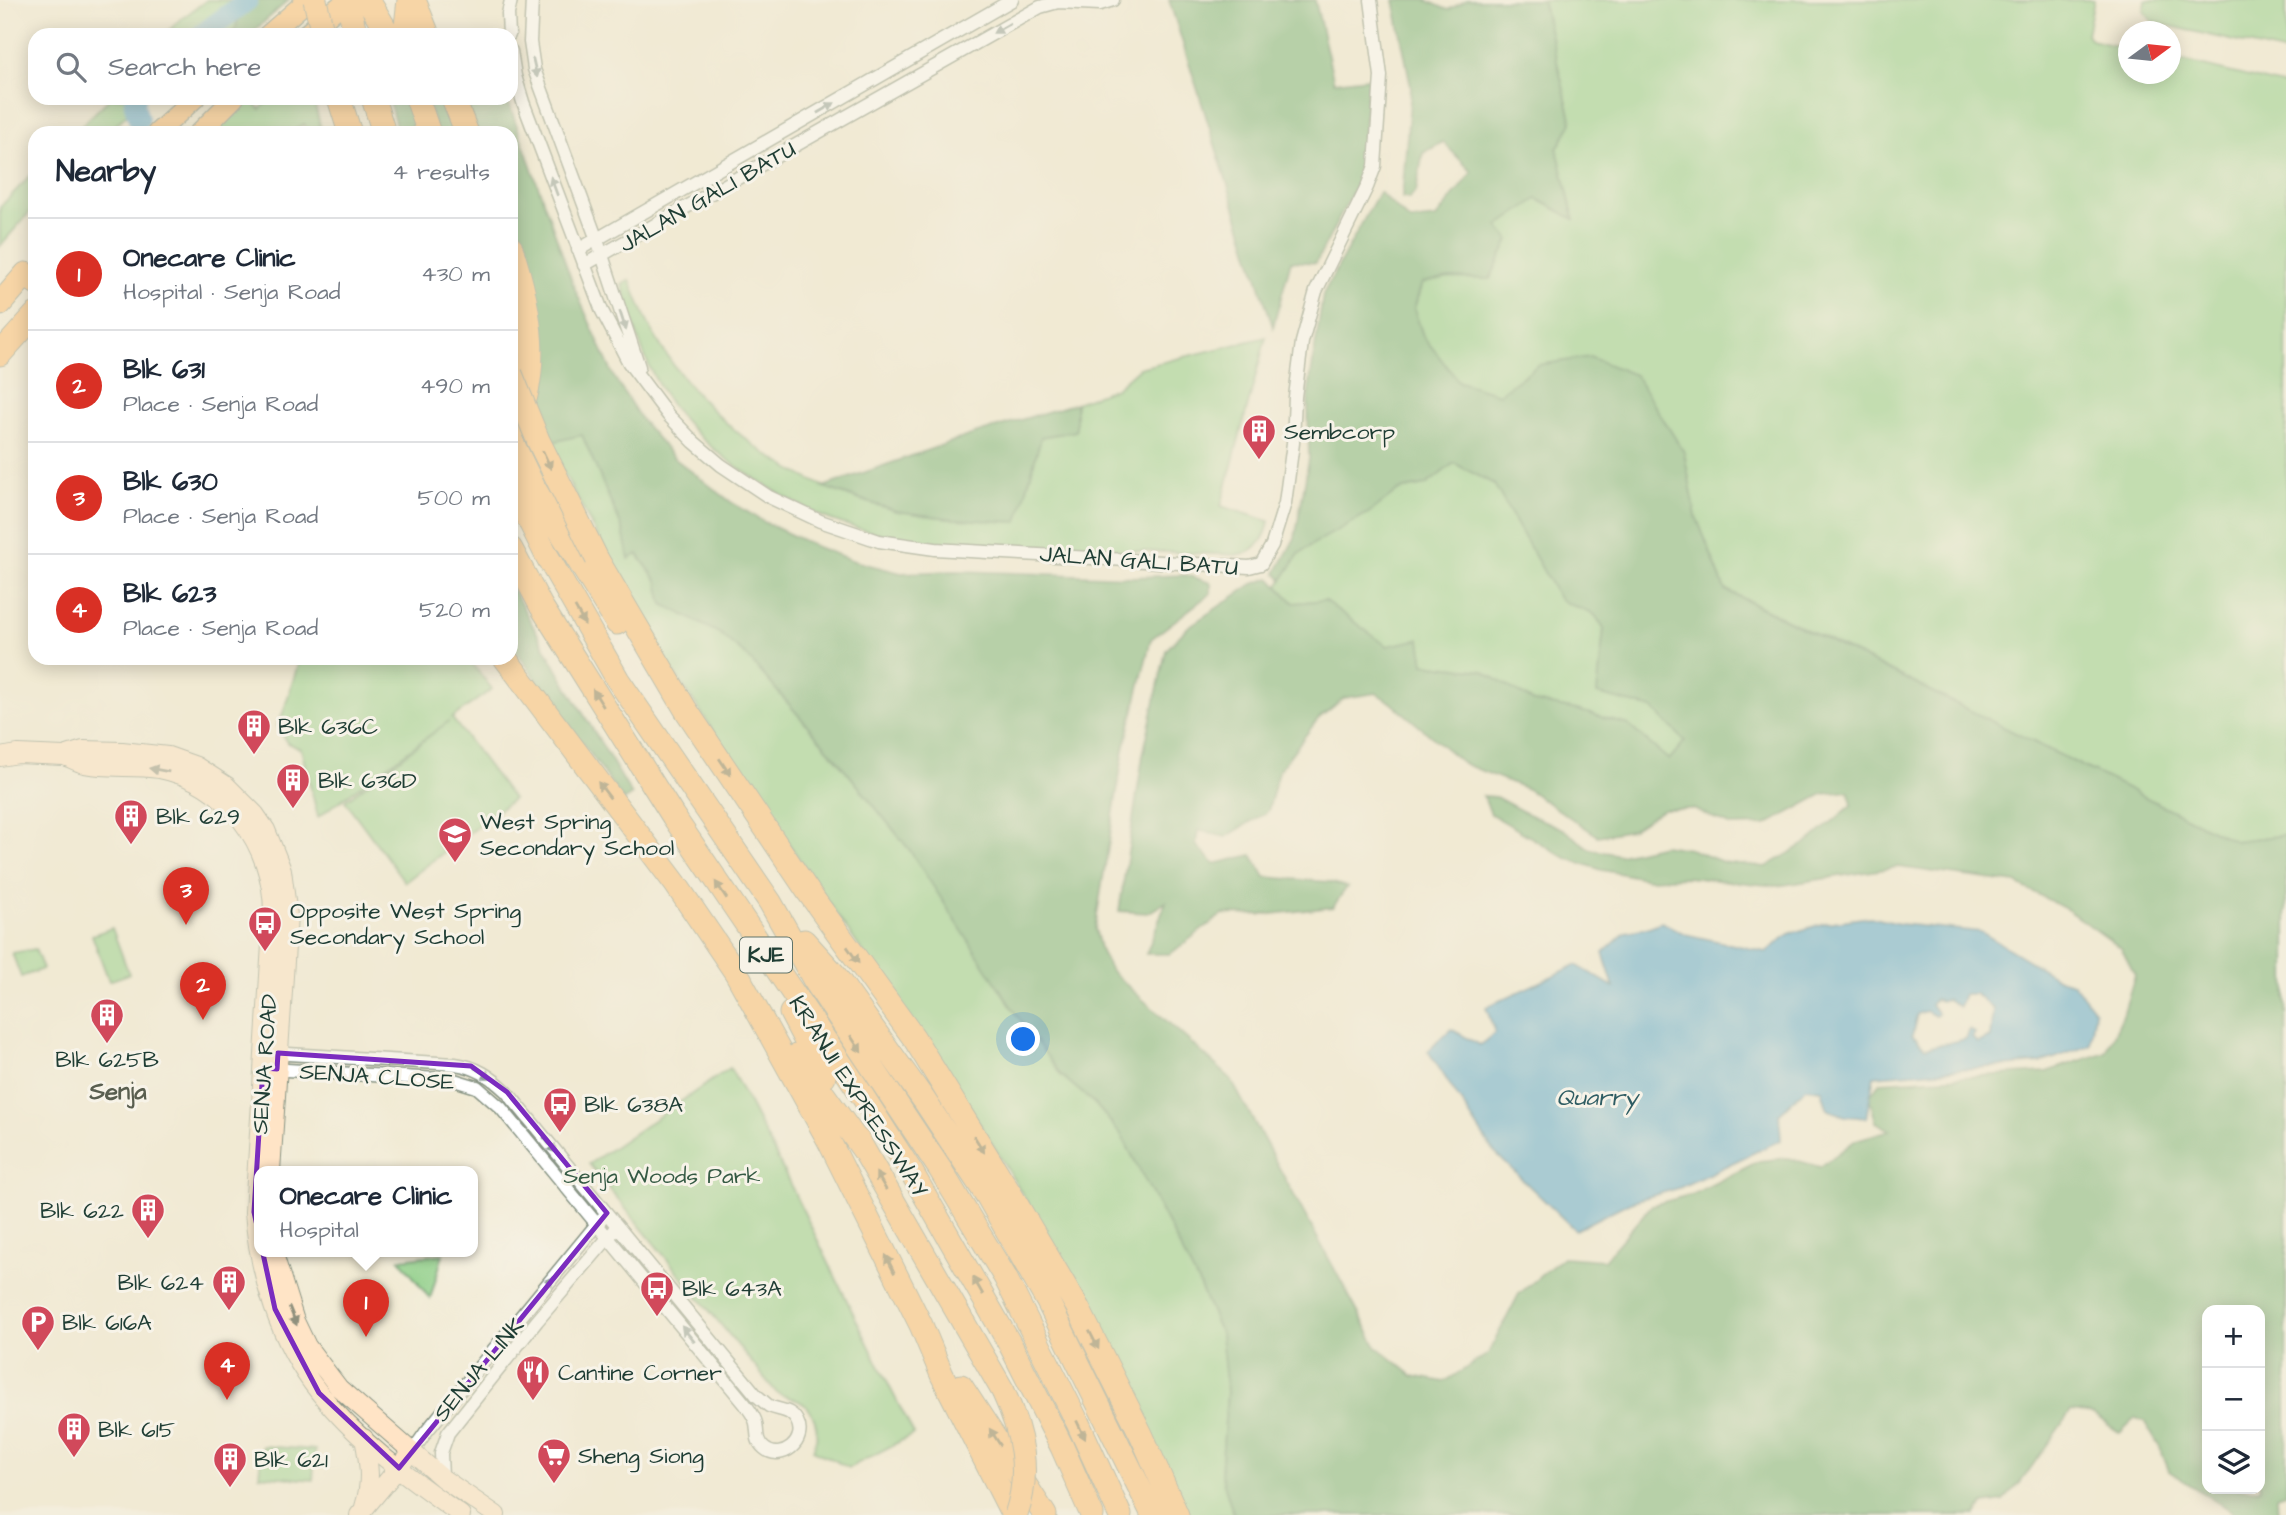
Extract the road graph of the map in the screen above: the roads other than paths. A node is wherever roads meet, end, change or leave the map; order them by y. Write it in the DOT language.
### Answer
graph roads {
  1 [pos="307,0"];
  2 [pos="315,0"];
  3 [pos="347,0"];
  4 [pos="368,0"];
  5 [pos="411,0"];
  6 [pos="511,0"];
  7 [pos="532,0"];
  8 [pos="1012,0"];
  9 [pos="1113,0"];
  10 [pos="1371,0"];
  11 [pos="276,28"];
  12 [pos="311,28"];
  13 [pos="313,28"];
  14 [pos="321,28"];
  15 [pos="354,28"];
  16 [pos="384,28"];
  17 [pos="406,28"];
  18 [pos="425,28"];
  19 [pos="509,28"];
  20 [pos="518,86"];
  21 [pos="188,105"];
  22 [pos="227,105"];
  23 [pos="327,105"];
  24 [pos="341,105"];
  25 [pos="375,105"];
  26 [pos="419,105"];
  27 [pos="456,105"];
  28 [pos="165,126"];
  29 [pos="205,126"];
  30 [pos="331,126"];
  31 [pos="348,126"];
  32 [pos="382,126"];
  33 [pos="427,126"];
  34 [pos="464,126"];
  35 [pos="597,240"];
  36 [pos="578,250"];
  37 [pos="602,256"];
  38 [pos="584,265"];
  39 [pos="518,272"];
  40 [pos="28,322"];
  41 [pos="28,343"];
  42 [pos="0,356"];
  43 [pos="518,390"];
  44 [pos="649,390"];
  45 [pos="518,421"];
  46 [pos="518,455"];
  47 [pos="518,498"];
  48 [pos="588,562"];
  49 [pos="518,563"];
  50 [pos="510,665"];
  51 [pos="0,757"];
  52 [pos="770,902"];
  53 [pos="744,924"];
  54 [pos="734,969"];
  55 [pos="271,1061"];
  56 [pos="310,1071"];
  57 [pos="275,1106"];
  58 [pos="865,1152"];
  59 [pos="259,1166"];
  60 [pos="271,1166"];
  61 [pos="607,1213"];
  62 [pos="596,1223"];
  63 [pos="618,1227"];
  64 [pos="608,1238"];
  65 [pos="261,1257"];
  66 [pos="275,1257"];
  67 [pos="921,1325"];
  68 [pos="777,1409"];
  69 [pos="757,1426"];
  70 [pos="364,1438"];
  71 [pos="412,1452"];
  72 [pos="399,1468"];
  73 [pos="442,1478"];
  74 [pos="361,1513"];
  75 [pos="461,1515"];
  76 [pos="496,1515"];
  77 [pos="1014,1515"];
  78 [pos="1045,1515"];
  79 [pos="1092,1515"];
  80 [pos="1120,1515"];
  81 [pos="1153,1515"];
  82 [pos="1177,1515"];
  1 -- 11 [label="main road"];
  1 -- 12 [label="highway"];
  2 -- 14 [label="highway, bridge"];
  3 -- 13 [label="main road"];
  3 -- 15 [label="highway"];
  4 -- 16 [label="highway"];
  5 -- 17 [label="highway"];
  5 -- 18 [label="highway"];
  6 -- 19 [label="street"];
  7 -- 35 [label="street, JALAN GALI BATU, one-way"];
  35 -- 8 [label="street, JALAN GALI BATU, one-way"];
  9 -- 37 [label="street, JALAN GALI BATU, one-way"];
  10 -- 44 [label="street, JALAN GALI BATU"];
  36 -- 20 [label="street, JALAN GALI BATU, one-way"];
  21 -- 28 [label="main road"];
  22 -- 29 [label="main road"];
  23 -- 30 [label="highway"];
  24 -- 31 [label="highway, bridge"];
  25 -- 32 [label="highway, bridge"];
  26 -- 33 [label="highway"];
  27 -- 34 [label="highway"];
  35 -- 36 [label="street, JALAN GALI BATU"];
  35 -- 37 [label="street, JALAN GALI BATU"];
  36 -- 38 [label="street, JALAN GALI BATU"];
  37 -- 38 [label="street, JALAN GALI BATU"];
  37 -- 44 [label="street, JALAN GALI BATU, one-way"];
  38 -- 44 [label="street, JALAN GALI BATU"];
  39 -- 45 [label="highway"];
  40 -- 42 [label="highway"];
  41 -- 42 [label="highway"];
  43 -- 48 [label="highway, one-way, bridge"];
  46 -- 48 [label="highway"];
  47 -- 52 [label="highway, KJE, one-way"];
  48 -- 82 [label="highway, one-way"];
  53 -- 49 [label="highway, KRANJI EXPRESSWAY / KJE, one-way"];
  54 -- 50 [label="highway, one-way"];
  51 -- 55 [label="street, SENJA ROAD"];
  52 -- 80 [label="highway, KJE, one-way"];
  52 -- 81 [label="highway"];
  53 -- 58 [label="highway"];
  79 -- 53 [label="highway, KRANJI EXPRESSWAY / KJE, one-way"];
  54 -- 58 [label="highway"];
  67 -- 54 [label="highway, one-way"];
  55 -- 56 [label="street, SENJA CLOSE"];
  55 -- 57 [label="street, SENJA ROAD"];
  55 -- 59 [label="street, SENJA ROAD"];
  55 -- 61 [label="street, SENJA CLOSE, one-way"];
  56 -- 57 [label="street"];
  56 -- 62 [label="street, SENJA CLOSE"];
  57 -- 60 [label="street, SENJA ROAD"];
  77 -- 58 [label="highway, one-way, bridge"];
  61 -- 62 [label="street"];
  61 -- 63 [label="street, SENJA CLOSE"];
  62 -- 64 [label="street, SENJA CLOSE"];
  71 -- 62 [label="street, SENJA LINK, one-way"];
  63 -- 64 [label="street"];
  63 -- 68 [label="street, SENJA CLOSE"];
  69 -- 64 [label="street, SENJA CLOSE, one-way"];
  64 -- 73 [label="street, SENJA LINK"];
  65 -- 70 [label="street, SENJA ROAD"];
  66 -- 71 [label="street, one-way"];
  67 -- 77 [label="highway"];
  78 -- 67 [label="highway, one-way"];
  68 -- 69 [label="street"];
  68 -- 69 [label="street, SENJA CLOSE"];
  70 -- 72 [label="street, SENJA ROAD"];
  70 -- 74 [label="street"];
  71 -- 72 [label="street, SENJA LINK"];
  71 -- 73 [label="street"];
  72 -- 74 [label="street, SENJA LINK"];
  72 -- 75 [label="street, SENJA ROAD"];
  73 -- 76 [label="street"];
}
